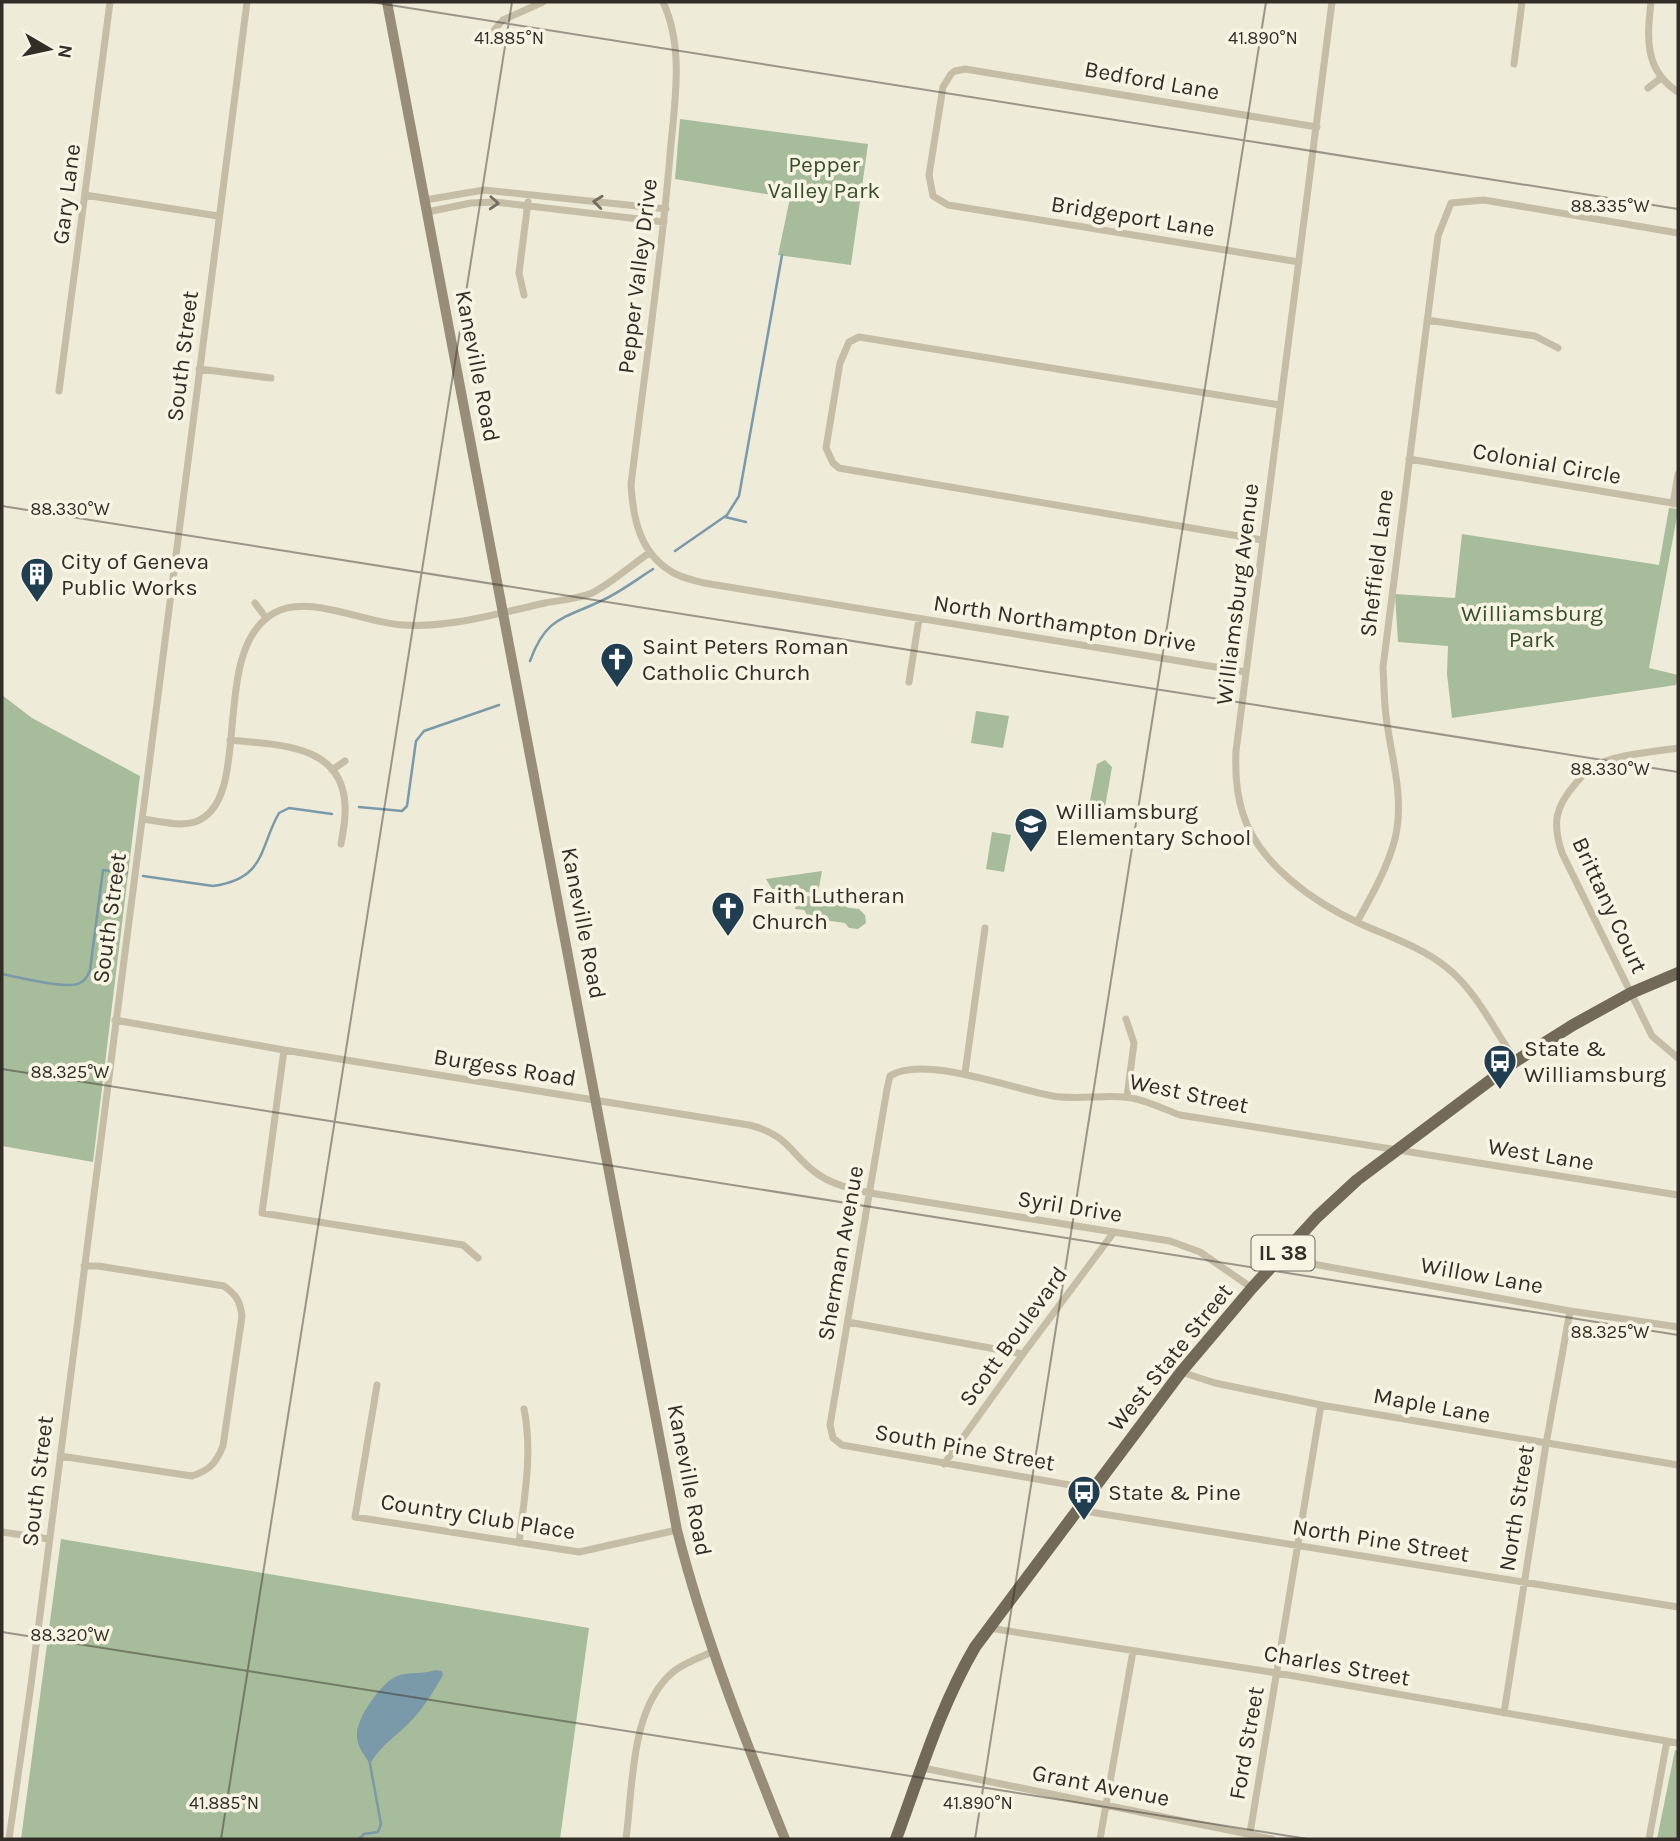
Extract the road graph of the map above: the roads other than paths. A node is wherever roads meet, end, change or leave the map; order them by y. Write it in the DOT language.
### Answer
graph roads {
  1 [pos="110,2"];
  2 [pos="247,2"];
  3 [pos="387,2"];
  4 [pos="543,2"];
  5 [pos="663,2"];
  6 [pos="1332,2"];
  7 [pos="1522,2"];
  8 [pos="1651,2"];
  9 [pos="487,38"];
  10 [pos="1514,64"];
  11 [pos="1661,78"];
  12 [pos="1648,88"];
  13 [pos="1678,92"];
  14 [pos="1317,127"];
  15 [pos="529,194"];
  16 [pos="85,195"];
  17 [pos="425,200"];
  18 [pos="527,206"];
  19 [pos="960,207"];
  20 [pos="666,209"];
  21 [pos="427,212"];
  22 [pos="218,216"];
  23 [pos="664,222"];
  24 [pos="1678,233"];
  25 [pos="1299,262"];
  26 [pos="524,295"];
  27 [pos="1427,320"];
  28 [pos="1558,348"];
  29 [pos="199,369"];
  30 [pos="271,378"];
  31 [pos="59,391"];
  32 [pos="1280,405"];
  33 [pos="1409,459"];
  34 [pos="1678,474"];
  35 [pos="1676,504"];
  36 [pos="1262,540"];
  37 [pos="649,553"];
  38 [pos="255,603"];
  39 [pos="503,612"];
  40 [pos="266,618"];
  41 [pos="919,619"];
  42 [pos="1246,672"];
  43 [pos="909,682"];
  44 [pos="230,740"];
  45 [pos="1678,748"];
  46 [pos="345,761"];
  47 [pos="332,770"];
  48 [pos="142,819"];
  49 [pos="341,844"];
  50 [pos="1357,922"];
  51 [pos="985,928"];
  52 [pos="1678,973"];
  53 [pos="1631,993"];
  54 [pos="1126,1019"];
  55 [pos="115,1020"];
  56 [pos="284,1050"];
  57 [pos="1678,1058"];
  58 [pos="1516,1061"];
  59 [pos="965,1073"];
  60 [pos="890,1076"];
  61 [pos="1127,1097"];
  62 [pos="596,1102"];
  63 [pos="1398,1150"];
  64 [pos="870,1193"];
  65 [pos="1678,1195"];
  66 [pos="1114,1233"];
  67 [pos="478,1258"];
  68 [pos="1279,1258"];
  69 [pos="84,1266"];
  70 [pos="1252,1288"];
  71 [pos="1570,1311"];
  72 [pos="848,1322"];
  73 [pos="1678,1327"];
  74 [pos="1023,1354"];
  75 [pos="1181,1371"];
  76 [pos="377,1385"];
  77 [pos="1321,1405"];
  78 [pos="524,1409"];
  79 [pos="833,1438"];
  80 [pos="1546,1444"];
  81 [pos="60,1456"];
  82 [pos="944,1464"];
  83 [pos="1678,1465"];
  84 [pos="1094,1489"];
  85 [pos="1079,1510"];
  86 [pos="677,1530"];
  87 [pos="2,1532"];
  88 [pos="49,1539"];
  89 [pos="519,1543"];
  90 [pos="1298,1547"];
  91 [pos="1524,1582"];
  92 [pos="1678,1607"];
  93 [pos="989,1628"];
  94 [pos="1133,1651"];
  95 [pos="712,1652"];
  96 [pos="1278,1674"];
  97 [pos="1504,1713"];
  98 [pos="1667,1741"];
  99 [pos="1678,1743"];
  100 [pos="923,1768"];
  101 [pos="1105,1806"];
  102 [pos="1249,1837"];
  103 [pos="9,1839"];
  104 [pos="626,1839"];
  105 [pos="785,1839"];
  106 [pos="896,1839"];
  107 [pos="1100,1839"];
  108 [pos="1272,1839"];
  109 [pos="1649,1839"];
  1 -- 16 [label="street, Gary Lane"];
  2 -- 22 [label="street, South Street"];
  3 -- 17 [label="main road, Kaneville Road"];
  4 -- 9 [label="street"];
  5 -- 20 [label="street, Pepper Valley Drive"];
  6 -- 14 [label="street, Williamsburg Avenue"];
  7 -- 10 [label="street"];
  8 -- 11 [label="street"];
  11 -- 12 [label="street"];
  11 -- 13 [label="street"];
  14 -- 19 [label="street, Bedford Lane"];
  14 -- 25 [label="street, Williamsburg Avenue"];
  15 -- 17 [label="street"];
  15 -- 18 [label="street"];
  20 -- 15 [label="street, one-way"];
  16 -- 22 [label="street"];
  16 -- 31 [label="street, Gary Lane"];
  17 -- 21 [label="main road, Kaneville Road"];
  21 -- 18 [label="street, one-way"];
  18 -- 23 [label="street"];
  18 -- 26 [label="street"];
  19 -- 25 [label="street, Bridgeport Lane"];
  20 -- 23 [label="street, Pepper Valley Drive"];
  21 -- 39 [label="main road, Kaneville Road"];
  22 -- 29 [label="street, South Street"];
  23 -- 37 [label="street, Pepper Valley Drive"];
  24 -- 27 [label="street, Sheffield Lane"];
  25 -- 32 [label="street, Williamsburg Avenue"];
  27 -- 28 [label="street"];
  27 -- 33 [label="street, Sheffield Lane"];
  29 -- 30 [label="street"];
  29 -- 48 [label="street, South Street"];
  32 -- 36 [label="street, Williamsburg Avenue"];
  32 -- 36 [label="street"];
  33 -- 35 [label="street, Colonial Circle"];
  33 -- 50 [label="street, Sheffield Lane"];
  34 -- 35 [label="street"];
  36 -- 42 [label="street, Williamsburg Avenue"];
  37 -- 39 [label="street"];
  37 -- 41 [label="street, North Northampton Drive"];
  38 -- 40 [label="street"];
  39 -- 40 [label="street"];
  39 -- 62 [label="main road, Kaneville Road"];
  40 -- 44 [label="street"];
  41 -- 42 [label="street, North Northampton Drive"];
  41 -- 43 [label="street"];
  42 -- 50 [label="street, Williamsburg Avenue"];
  44 -- 47 [label="street"];
  44 -- 48 [label="street"];
  45 -- 53 [label="street, Brittany Court"];
  46 -- 47 [label="street"];
  47 -- 49 [label="street"];
  48 -- 55 [label="street, South Street"];
  50 -- 58 [label="street, Williamsburg Avenue"];
  51 -- 59 [label="street"];
  52 -- 53 [label="main road, West State Street / IL 38"];
  53 -- 57 [label="street, Brittany Court"];
  53 -- 58 [label="main road, West State Street / IL 38"];
  54 -- 61 [label="street"];
  55 -- 56 [label="street, Burgess Road"];
  55 -- 69 [label="street, South Street"];
  56 -- 62 [label="street, Burgess Road"];
  56 -- 67 [label="street"];
  58 -- 63 [label="main road, West State Street / IL 38"];
  59 -- 60 [label="street, West Street"];
  59 -- 61 [label="street, West Street"];
  60 -- 64 [label="street, Sherman Avenue"];
  61 -- 63 [label="street, West Street"];
  62 -- 64 [label="street, Burgess Road"];
  62 -- 86 [label="main road, Kaneville Road"];
  63 -- 65 [label="street, West Lane"];
  63 -- 68 [label="main road, West State Street / IL 38"];
  64 -- 66 [label="street, Syril Drive"];
  64 -- 72 [label="street, Sherman Avenue"];
  66 -- 70 [label="street, Syril Drive"];
  66 -- 74 [label="street, Scott Boulevard"];
  68 -- 70 [label="main road, West State Street / IL 38"];
  68 -- 71 [label="street, Willow Lane"];
  69 -- 81 [label="street, South Street"];
  69 -- 81 [label="street"];
  70 -- 75 [label="main road, West State Street / IL 38"];
  71 -- 73 [label="street, Willow Lane"];
  71 -- 80 [label="street, North Street"];
  72 -- 74 [label="street"];
  72 -- 79 [label="street, Sherman Avenue"];
  74 -- 82 [label="street, Scott Boulevard"];
  75 -- 77 [label="street, Maple Lane"];
  75 -- 84 [label="main road, West State Street / IL 38"];
  76 -- 89 [label="street, Country Club Place"];
  77 -- 80 [label="street, Maple Lane"];
  77 -- 90 [label="street, Ford Street"];
  78 -- 89 [label="street"];
  79 -- 82 [label="street, South Pine Street"];
  80 -- 83 [label="street, Maple Lane"];
  80 -- 91 [label="street, North Street"];
  81 -- 88 [label="street, South Street"];
  82 -- 84 [label="street, South Pine Street"];
  84 -- 85 [label="main road, West State Street / IL 38"];
  85 -- 90 [label="street, North Pine Street"];
  85 -- 93 [label="main road, West State Street / IL 38"];
  86 -- 89 [label="street, Country Club Place"];
  86 -- 95 [label="main road, Kaneville Road"];
  87 -- 88 [label="street"];
  88 -- 103 [label="street, South Street"];
  90 -- 91 [label="street, North Pine Street"];
  90 -- 96 [label="street, Ford Street"];
  91 -- 92 [label="street, North Pine Street"];
  91 -- 97 [label="street, North Street"];
  93 -- 94 [label="street, Charles Street"];
  93 -- 100 [label="main road, West State Street / IL 38"];
  94 -- 96 [label="street, Charles Street"];
  94 -- 101 [label="street"];
  95 -- 104 [label="street"];
  95 -- 105 [label="main road, Kaneville Road"];
  96 -- 97 [label="street, Charles Street"];
  96 -- 102 [label="street, Ford Street"];
  97 -- 98 [label="street, Charles Street"];
  98 -- 99 [label="street, Charles Street"];
  98 -- 109 [label="street"];
  100 -- 101 [label="street, Grant Avenue"];
  100 -- 106 [label="main road, West State Street / IL 38"];
  101 -- 102 [label="street, Grant Avenue"];
  101 -- 107 [label="street"];
  102 -- 108 [label="street, Grant Avenue"];
}
